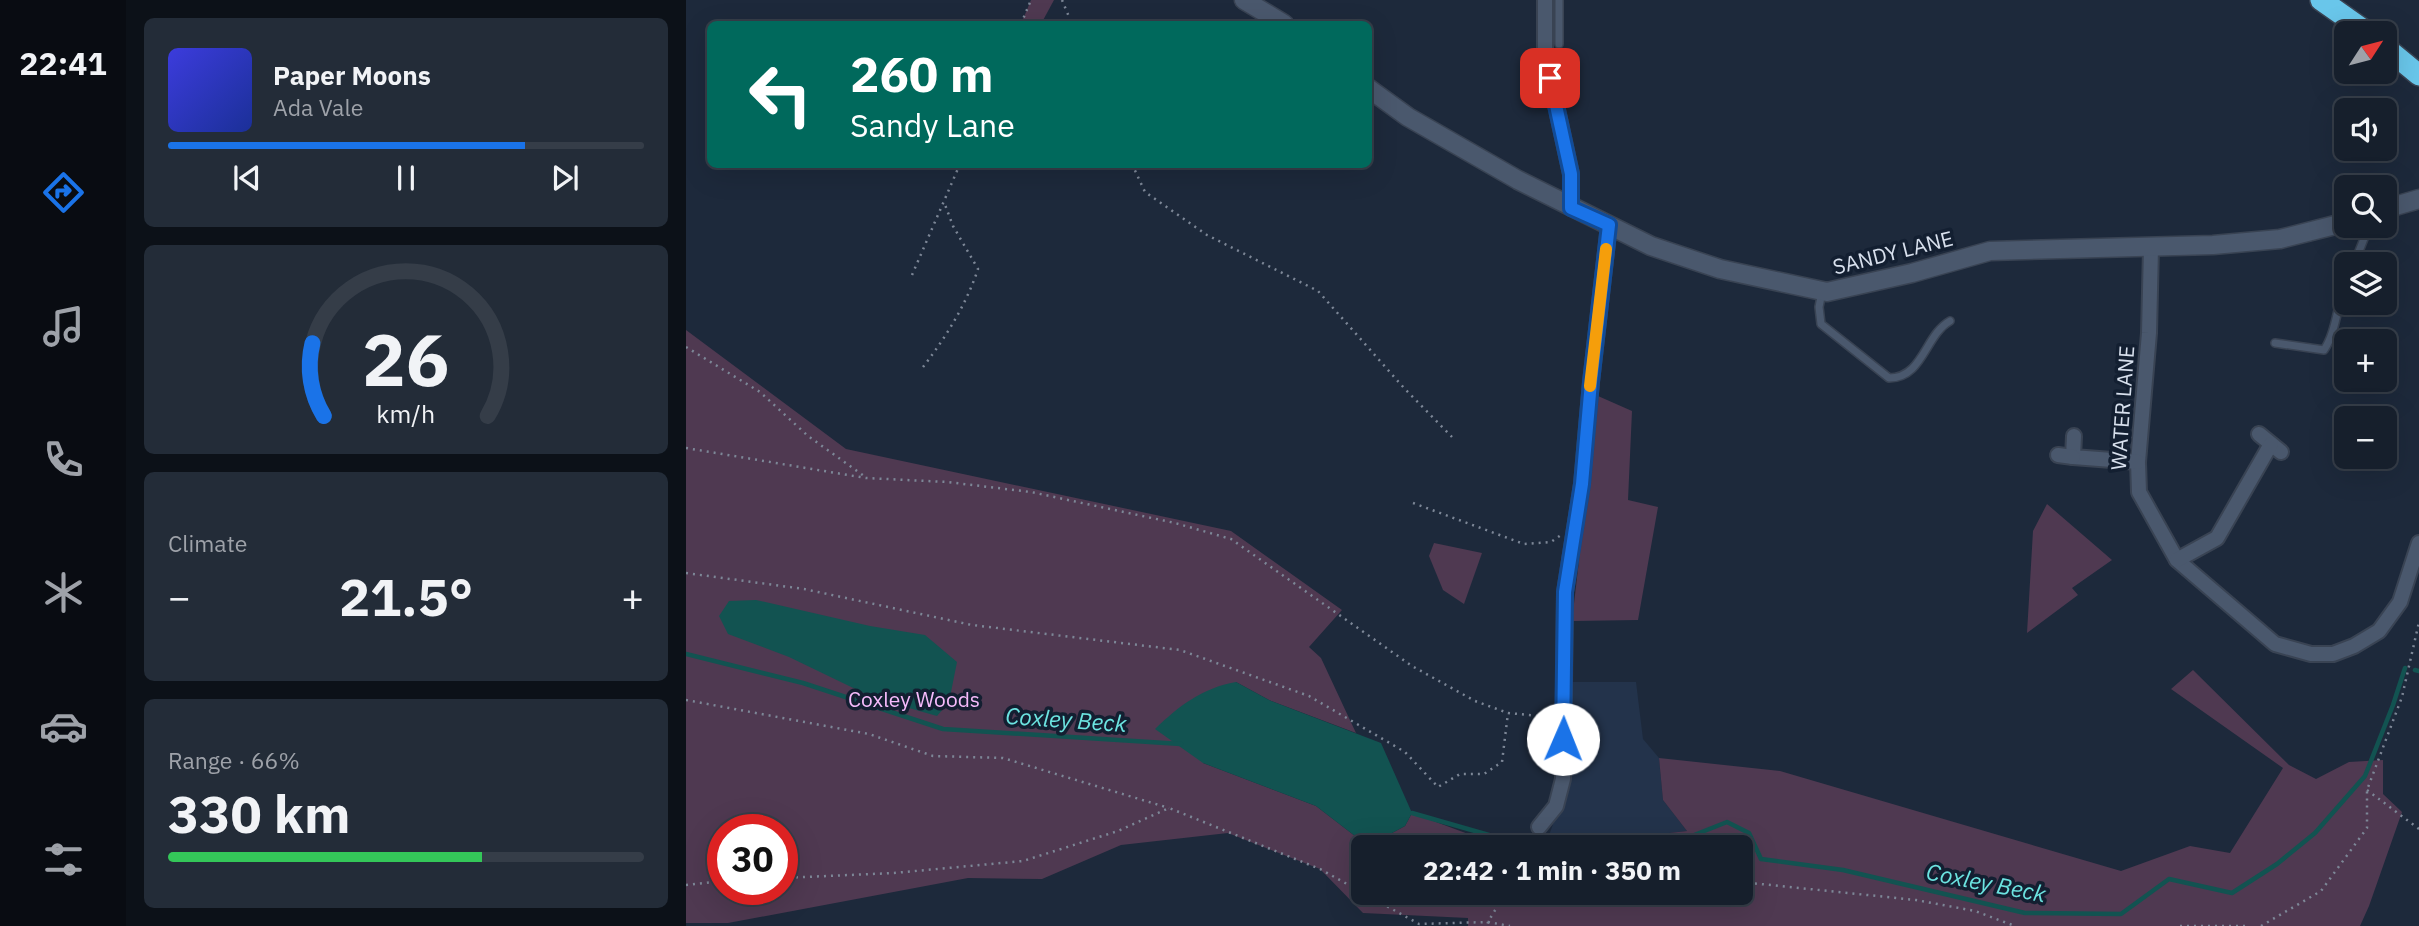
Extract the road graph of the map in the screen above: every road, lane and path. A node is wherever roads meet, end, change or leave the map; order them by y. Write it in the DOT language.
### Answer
graph roads {
  1 [pos="1031,0"];
  2 [pos="1062,0"];
  3 [pos="1244,0"];
  4 [pos="2321,0"];
  5 [pos="1552,3"];
  6 [pos="1022,21"];
  7 [pos="1071,21"];
  8 [pos="1279,21"];
  9 [pos="2351,21"];
  10 [pos="1559,44"];
  11 [pos="2398,58"];
  12 [pos="2419,75"];
  13 [pos="1372,91"];
  14 [pos="958,168"];
  15 [pos="1134,168"];
  16 [pos="2419,199"];
  17 [pos="944,202"];
  18 [pos="2397,205"];
  19 [pos="1571,208"];
  20 [pos="1609,225"];
  21 [pos="2334,225"];
  22 [pos="2151,248"];
  23 [pos="912,275"];
  24 [pos="1822,291"];
  25 [pos="2336,315"];
  26 [pos="1950,321"];
  27 [pos="2275,343"];
  28 [pos="686,347"];
  29 [pos="923,367"];
  30 [pos="2259,435"];
  31 [pos="2074,436"];
  32 [pos="1452,437"];
  33 [pos="686,448"];
  34 [pos="2138,462"];
  35 [pos="866,478"];
  36 [pos="1413,503"];
  37 [pos="1576,525"];
  38 [pos="2419,543"];
  39 [pos="2177,560"];
  40 [pos="686,573"];
  41 [pos="2419,622"];
  42 [pos="686,700"];
  43 [pos="1508,713"];
  44 [pos="1564,719"];
  45 [pos="2367,790"];
  46 [pos="1169,808"];
  47 [pos="1539,827"];
  48 [pos="2419,829"];
  49 [pos="798,877"];
  50 [pos="707,883"];
  51 [pos="1753,883"];
  52 [pos="686,885"];
  53 [pos="1499,905"];
  54 [pos="1488,924"];
  55 [pos="1510,926"];
  56 [pos="2015,926"];
  57 [pos="2180,926"];
  58 [pos="2249,926"];
  59 [pos="2261,926"];
  1 -- 6 [label="path"];
  2 -- 7 [label="path"];
  3 -- 8 [label="street"];
  4 -- 9 [label="highway"];
  5 -- 10 [label="lane"];
  5 -- 19 [label="street"];
  11 -- 12 [label="highway"];
  13 -- 19 [label="street, SANDY LANE"];
  14 -- 17 [label="path"];
  15 -- 32 [label="path"];
  16 -- 18 [label="street"];
  17 -- 23 [label="path"];
  17 -- 29 [label="path"];
  19 -- 20 [label="street, SANDY LANE"];
  20 -- 24 [label="street, SANDY LANE"];
  20 -- 37 [label="street"];
  21 -- 22 [label="street, SANDY LANE"];
  22 -- 24 [label="street, SANDY LANE"];
  22 -- 34 [label="street, WATER LANE"];
  24 -- 26 [label="lane"];
  25 -- 27 [label="lane"];
  28 -- 35 [label="path"];
  30 -- 39 [label="street"];
  31 -- 34 [label="street"];
  33 -- 35 [label="path"];
  34 -- 39 [label="street, WATER LANE"];
  35 -- 43 [label="path"];
  36 -- 37 [label="path"];
  37 -- 44 [label="street"];
  38 -- 39 [label="street, WATER LANE"];
  40 -- 43 [label="path"];
  41 -- 45 [label="path"];
  42 -- 46 [label="path"];
  43 -- 44 [label="path"];
  44 -- 47 [label="street"];
  45 -- 48 [label="path"];
  45 -- 59 [label="path"];
  46 -- 49 [label="path"];
  46 -- 54 [label="path"];
  50 -- 52 [label="path"];
  51 -- 56 [label="path"];
  53 -- 54 [label="path"];
  54 -- 55 [label="path"];
  57 -- 58 [label="path"];
}
